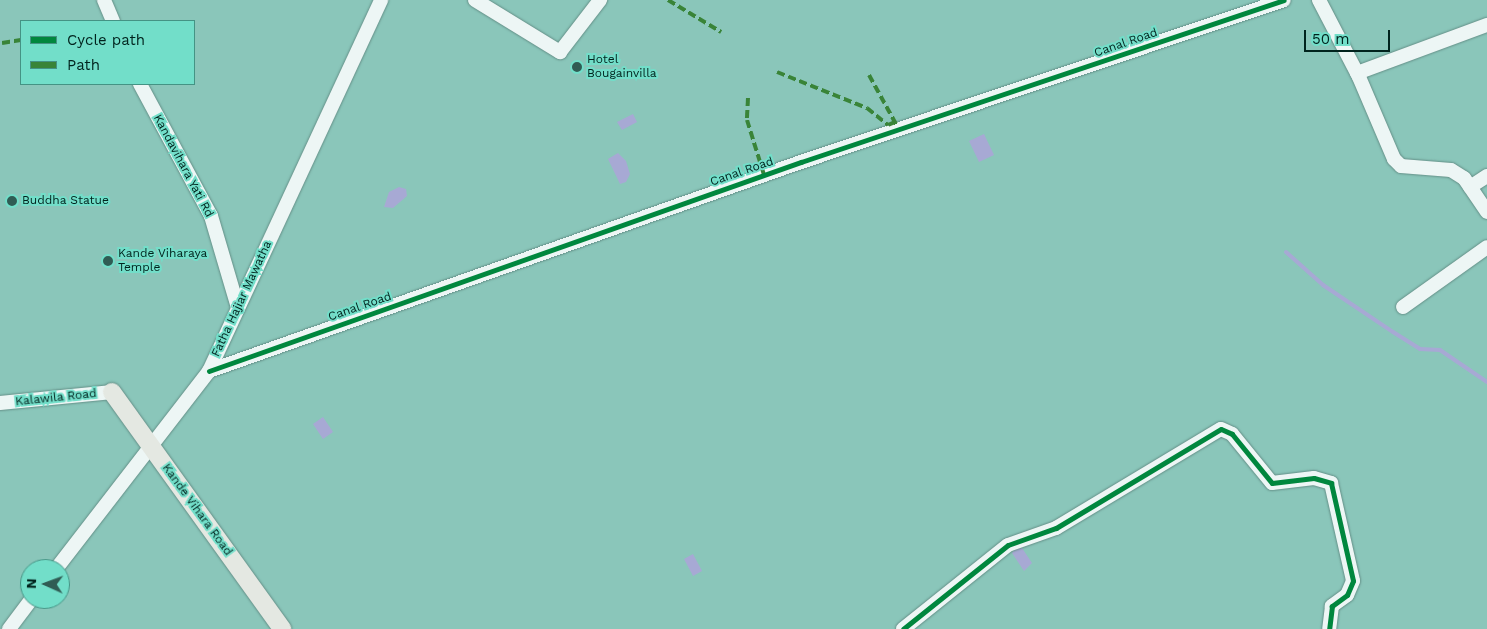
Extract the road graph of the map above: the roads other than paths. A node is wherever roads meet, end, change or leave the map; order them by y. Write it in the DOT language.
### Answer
graph roads {
  1 [pos="104,0"];
  2 [pos="381,0"];
  3 [pos="475,0"];
  4 [pos="600,0"];
  5 [pos="1284,0"];
  6 [pos="1319,0"];
  7 [pos="113,20"];
  8 [pos="1487,25"];
  9 [pos="1357,72"];
  10 [pos="141,85"];
  11 [pos="1487,176"];
  12 [pos="1470,187"];
  13 [pos="1487,212"];
  14 [pos="1487,247"];
  15 [pos="1402,307"];
  16 [pos="238,308"];
  17 [pos="209,371"];
  18 [pos="112,392"];
  19 [pos="0,403"];
  20 [pos="151,447"];
  21 [pos="64,559"];
  22 [pos="24,609"];
  23 [pos="912,627"];
  24 [pos="9,629"];
  25 [pos="282,629"];
  26 [pos="1330,629"];
  1 -- 7 [label="street"];
  2 -- 16 [label="street, Fatha Hajiar Mawatha"];
  3 -- 4 [label="street"];
  5 -- 17 [label="street, Canal Road"];
  6 -- 9 [label="street"];
  8 -- 9 [label="street"];
  9 -- 12 [label="street"];
  10 -- 16 [label="street, Kandavihara Yati Rd"];
  11 -- 12 [label="street"];
  12 -- 13 [label="street"];
  14 -- 15 [label="street"];
  16 -- 17 [label="street, Fatha Hajiar Mawatha"];
  17 -- 20 [label="street, Fatha Hajiar Mawatha"];
  18 -- 19 [label="street, Kalawila Road"];
  18 -- 20 [label="main road, Kande Vihara Road"];
  20 -- 21 [label="street, Fatha Hajiar Mawatha"];
  20 -- 25 [label="main road, Kande Vihara Road"];
  22 -- 24 [label="street"];
  23 -- 26 [label="street"];
}
